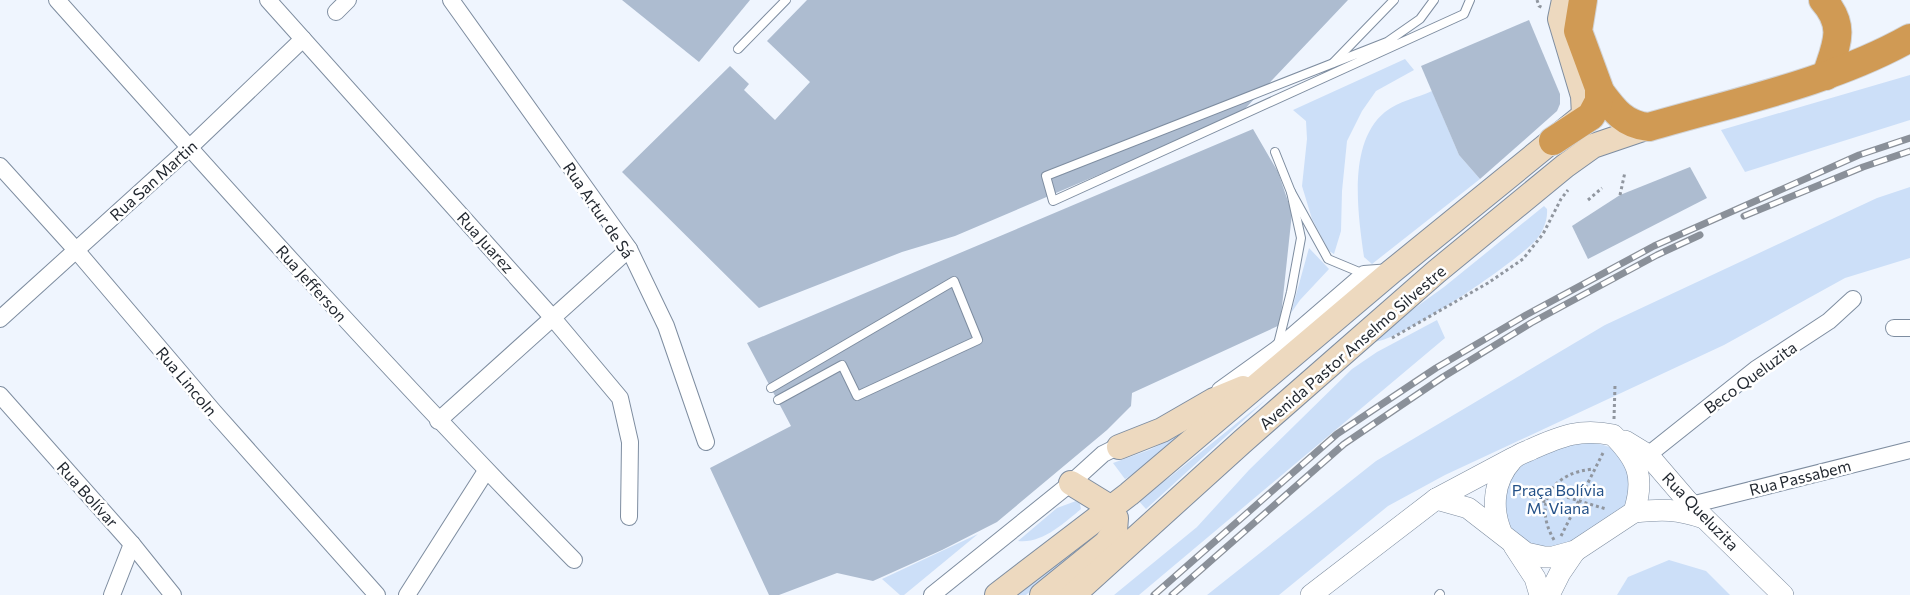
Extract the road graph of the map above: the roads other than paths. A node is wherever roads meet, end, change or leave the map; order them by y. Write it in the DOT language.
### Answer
graph roads {
  1 [pos="57,0"];
  2 [pos="267,0"];
  3 [pos="451,0"];
  4 [pos="786,0"];
  5 [pos="1394,0"];
  6 [pos="1434,0"];
  7 [pos="1470,0"];
  8 [pos="1564,0"];
  9 [pos="1583,0"];
  10 [pos="1823,0"];
  11 [pos="1910,38"];
  12 [pos="303,39"];
  13 [pos="738,49"];
  14 [pos="1910,51"];
  15 [pos="1331,65"];
  16 [pos="1826,75"];
  17 [pos="1594,91"];
  18 [pos="1649,128"];
  19 [pos="1553,141"];
  20 [pos="189,148"];
  21 [pos="1275,152"];
  22 [pos="0,166"];
  23 [pos="1291,192"];
  24 [pos="629,249"];
  25 [pos="76,250"];
  26 [pos="1391,272"];
  27 [pos="1364,274"];
  28 [pos="1853,299"];
  29 [pos="552,317"];
  30 [pos="0,319"];
  31 [pos="1277,349"];
  32 [pos="1262,381"];
  33 [pos="771,388"];
  34 [pos="0,395"];
  35 [pos="778,400"];
  36 [pos="438,421"];
  37 [pos="706,442"];
  38 [pos="1609,442"];
  39 [pos="1119,447"];
  40 [pos="1910,450"];
  41 [pos="1648,455"];
  42 [pos="1514,458"];
  43 [pos="486,471"];
  44 [pos="1071,483"];
  45 [pos="1436,498"];
  46 [pos="1110,507"];
  47 [pos="1624,512"];
  48 [pos="1698,512"];
  49 [pos="629,517"];
  50 [pos="1507,538"];
  51 [pos="132,544"];
  52 [pos="1566,548"];
  53 [pos="574,560"];
  54 [pos="112,595"];
  55 [pos="173,595"];
  56 [pos="377,595"];
  57 [pos="407,595"];
  58 [pos="932,595"];
  59 [pos="997,595"];
  60 [pos="1042,595"];
  61 [pos="1073,595"];
  62 [pos="1311,595"];
  63 [pos="1540,595"];
  64 [pos="1548,595"];
  65 [pos="1783,595"];
  1 -- 20 [label="street, Rua Jefferson"];
  2 -- 12 [label="street, Rua Juarez"];
  3 -- 24 [label="street, Rua Artur de Sá"];
  4 -- 13 [label="lane"];
  5 -- 15 [label="lane"];
  6 -- 15 [label="lane"];
  7 -- 15 [label="lane"];
  8 -- 17 [label="main road"];
  9 -- 17 [label="highway"];
  10 -- 16 [label="highway"];
  11 -- 16 [label="highway"];
  12 -- 20 [label="street, Rua San Martin"];
  12 -- 29 [label="street, Rua Juarez"];
  14 -- 16 [label="street"];
  16 -- 18 [label="highway"];
  17 -- 18 [label="highway"];
  17 -- 19 [label="highway"];
  18 -- 61 [label="main road, Avenida Pastor Anselmo Silvestre"];
  19 -- 26 [label="main road, Avenida Pastor Anselmo Silvestre"];
  20 -- 25 [label="street, Rua San Martin"];
  20 -- 36 [label="street, Rua Jefferson"];
  21 -- 23 [label="lane"];
  22 -- 25 [label="street, Rua Lincoln"];
  23 -- 27 [label="lane"];
  23 -- 31 [label="lane"];
  24 -- 29 [label="street"];
  24 -- 37 [label="street, Rua Artur de Sá"];
  25 -- 30 [label="street, Rua San Martin"];
  25 -- 56 [label="street, Rua Lincoln"];
  26 -- 27 [label="street, Avenida Pastor Anselmo Silvestre"];
  26 -- 32 [label="main road, Avenida Pastor Anselmo Silvestre"];
  27 -- 31 [label="street"];
  28 -- 41 [label="street, Beco Queluzita"];
  29 -- 36 [label="street"];
  29 -- 49 [label="street, Rua Juarez"];
  31 -- 39 [label="street"];
  32 -- 39 [label="main road"];
  32 -- 46 [label="main road, Avenida Pastor Anselmo Silvestre"];
  33 -- 35 [label="lane"];
  34 -- 51 [label="street, Rua Bolívar"];
  36 -- 43 [label="street, Rua Jefferson"];
  38 -- 41 [label="street, Rua Queluzita"];
  38 -- 42 [label="street"];
  38 -- 47 [label="street"];
  39 -- 44 [label="street"];
  40 -- 48 [label="street, Rua Passabem"];
  41 -- 48 [label="street, Rua Queluzita"];
  42 -- 45 [label="street"];
  42 -- 50 [label="street"];
  43 -- 53 [label="street, Rua Jefferson"];
  43 -- 57 [label="street"];
  44 -- 46 [label="main road"];
  44 -- 58 [label="street"];
  45 -- 50 [label="street"];
  45 -- 62 [label="street"];
  46 -- 59 [label="main road, Avenida Pastor Anselmo Silvestre"];
  46 -- 60 [label="main road"];
  47 -- 48 [label="street"];
  47 -- 52 [label="street"];
  48 -- 65 [label="street, Rua Queluzita"];
  50 -- 52 [label="street"];
  50 -- 63 [label="street"];
  51 -- 54 [label="street"];
  51 -- 55 [label="street, Rua Bolívar"];
  52 -- 64 [label="street"];
}
